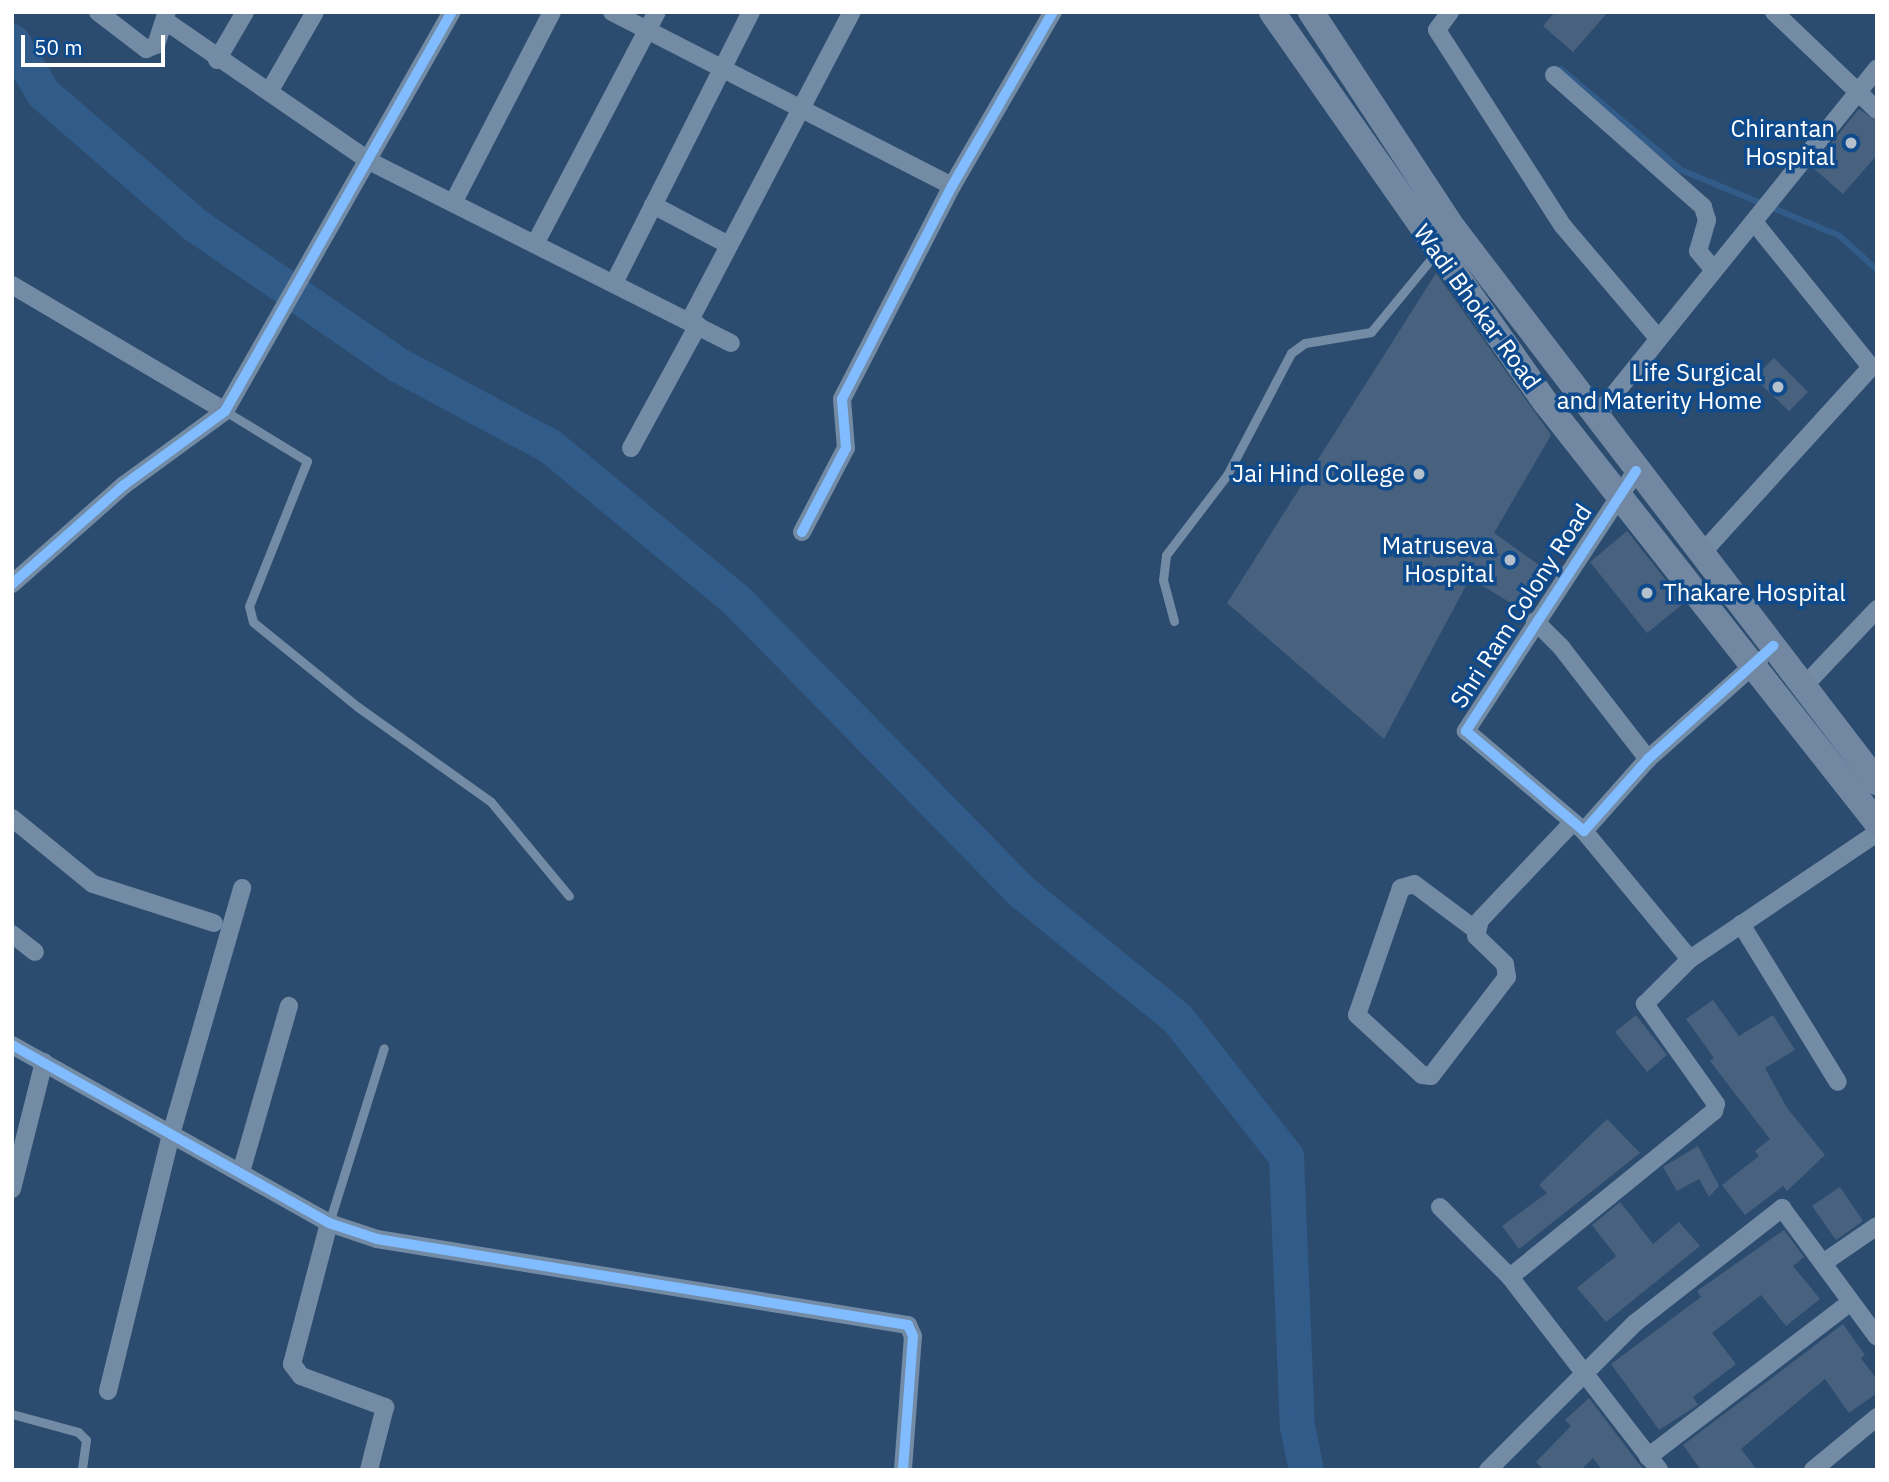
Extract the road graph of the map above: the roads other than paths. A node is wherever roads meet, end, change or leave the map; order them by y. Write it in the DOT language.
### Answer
graph roads {
  1 [pos="99,12"];
  2 [pos="245,12"];
  3 [pos="452,12"];
  4 [pos="552,12"];
  5 [pos="612,12"];
  6 [pos="657,12"];
  7 [pos="751,12"];
  8 [pos="852,12"];
  9 [pos="1054,12"];
  10 [pos="1309,12"];
  11 [pos="1450,12"];
  12 [pos="1774,12"];
  13 [pos="310,14"];
  14 [pos="167,17"];
  15 [pos="1277,20"];
  16 [pos="647,31"];
  17 [pos="217,60"];
  18 [pos="722,68"];
  19 [pos="1877,68"];
  20 [pos="1554,75"];
  21 [pos="268,92"];
  22 [pos="1856,93"];
  23 [pos="802,107"];
  24 [pos="1877,110"];
  25 [pos="369,161"];
  26 [pos="952,186"];
  27 [pos="453,203"];
  28 [pos="653,205"];
  29 [pos="1757,218"];
  30 [pos="535,244"];
  31 [pos="729,245"];
  32 [pos="1436,253"];
  33 [pos="1714,270"];
  34 [pos="614,283"];
  35 [pos="12,285"];
  36 [pos="694,322"];
  37 [pos="1658,338"];
  38 [pos="732,343"];
  39 [pos="1874,371"];
  40 [pos="225,411"];
  41 [pos="1595,418"];
  42 [pos="631,448"];
  43 [pos="1636,471"];
  44 [pos="1617,498"];
  45 [pos="802,532"];
  46 [pos="1702,553"];
  47 [pos="12,584"];
  48 [pos="1877,609"];
  49 [pos="1174,621"];
  50 [pos="1535,621"];
  51 [pos="1773,646"];
  52 [pos="1752,666"];
  53 [pos="1804,686"];
  54 [pos="1648,759"];
  55 [pos="1877,782"];
  56 [pos="12,818"];
  57 [pos="1877,822"];
  58 [pos="1578,826"];
  59 [pos="1877,834"];
  60 [pos="242,888"];
  61 [pos="569,896"];
  62 [pos="214,923"];
  63 [pos="1741,924"];
  64 [pos="1476,930"];
  65 [pos="12,934"];
  66 [pos="35,952"];
  67 [pos="1690,959"];
  68 [pos="289,1006"];
  69 [pos="12,1045"];
  70 [pos="384,1048"];
  71 [pos="44,1062"];
  72 [pos="1838,1082"];
  73 [pos="172,1132"];
  74 [pos="240,1172"];
  75 [pos="12,1189"];
  76 [pos="1440,1207"];
  77 [pos="329,1223"];
  78 [pos="1877,1226"];
  79 [pos="1823,1263"];
  80 [pos="1510,1277"];
  81 [pos="1851,1302"];
  82 [pos="1877,1337"];
  83 [pos="1580,1374"];
  84 [pos="108,1391"];
  85 [pos="12,1414"];
  86 [pos="1877,1417"];
  87 [pos="1653,1463"];
  88 [pos="82,1470"];
  89 [pos="369,1470"];
  90 [pos="903,1470"];
  91 [pos="1488,1470"];
  92 [pos="1813,1470"];
  1 -- 14 [label="street"];
  2 -- 17 [label="street"];
  3 -- 25 [label="street"];
  4 -- 27 [label="street"];
  5 -- 16 [label="street"];
  6 -- 16 [label="street"];
  7 -- 18 [label="street"];
  8 -- 23 [label="street"];
  9 -- 26 [label="street"];
  10 -- 15 [label="main road"];
  10 -- 41 [label="main road, Wadi Bhokar Road"];
  11 -- 37 [label="street"];
  12 -- 22 [label="street"];
  13 -- 21 [label="street"];
  14 -- 17 [label="street"];
  15 -- 32 [label="main road, Wadi Bhokar Road"];
  16 -- 18 [label="street"];
  16 -- 30 [label="street"];
  17 -- 21 [label="street"];
  18 -- 23 [label="street"];
  18 -- 28 [label="street"];
  19 -- 22 [label="street"];
  20 -- 33 [label="street"];
  21 -- 25 [label="street"];
  22 -- 24 [label="street"];
  22 -- 29 [label="street"];
  23 -- 26 [label="street"];
  23 -- 31 [label="street"];
  25 -- 27 [label="street"];
  25 -- 40 [label="street"];
  26 -- 45 [label="street"];
  27 -- 30 [label="street"];
  28 -- 31 [label="street"];
  28 -- 34 [label="street"];
  29 -- 33 [label="street"];
  29 -- 39 [label="street"];
  30 -- 34 [label="street"];
  31 -- 36 [label="street"];
  32 -- 44 [label="main road, Wadi Bhokar Road"];
  32 -- 49 [label="lane"];
  33 -- 37 [label="street"];
  34 -- 36 [label="street"];
  35 -- 40 [label="street"];
  36 -- 38 [label="street"];
  36 -- 42 [label="street"];
  37 -- 41 [label="street"];
  39 -- 46 [label="street"];
  40 -- 47 [label="street"];
  40 -- 61 [label="lane"];
  41 -- 43 [label="main road, Wadi Bhokar Road"];
  43 -- 44 [label="street, Shri Ram Colony Road"];
  43 -- 46 [label="main road, Wadi Bhokar Road"];
  44 -- 50 [label="street, Shri Ram Colony Road"];
  44 -- 52 [label="main road, Wadi Bhokar Road"];
  46 -- 51 [label="main road, Wadi Bhokar Road"];
  48 -- 53 [label="street"];
  50 -- 54 [label="street, Shri Ram Colony Road"];
  50 -- 58 [label="street, Shri Ram Colony Road"];
  51 -- 52 [label="street"];
  51 -- 53 [label="main road, Wadi Bhokar Road"];
  52 -- 54 [label="street"];
  52 -- 57 [label="main road, Wadi Bhokar Road"];
  53 -- 55 [label="main road, Wadi Bhokar Road"];
  54 -- 58 [label="street"];
  56 -- 62 [label="street"];
  58 -- 64 [label="street"];
  58 -- 67 [label="street"];
  59 -- 63 [label="street"];
  60 -- 73 [label="street"];
  63 -- 67 [label="street"];
  63 -- 72 [label="street"];
  64 -- 64 [label="street"];
  65 -- 66 [label="street"];
  67 -- 80 [label="street"];
  68 -- 74 [label="street"];
  69 -- 71 [label="street"];
  70 -- 77 [label="lane"];
  71 -- 73 [label="street"];
  71 -- 75 [label="street"];
  73 -- 74 [label="street"];
  73 -- 84 [label="street"];
  74 -- 77 [label="street"];
  76 -- 80 [label="street"];
  77 -- 89 [label="street"];
  77 -- 90 [label="street"];
  78 -- 79 [label="street"];
  79 -- 81 [label="street"];
  79 -- 83 [label="street"];
  80 -- 83 [label="street"];
  81 -- 82 [label="street"];
  81 -- 87 [label="street"];
  83 -- 87 [label="street"];
  83 -- 91 [label="street"];
  85 -- 88 [label="lane"];
  86 -- 92 [label="street"];
}
